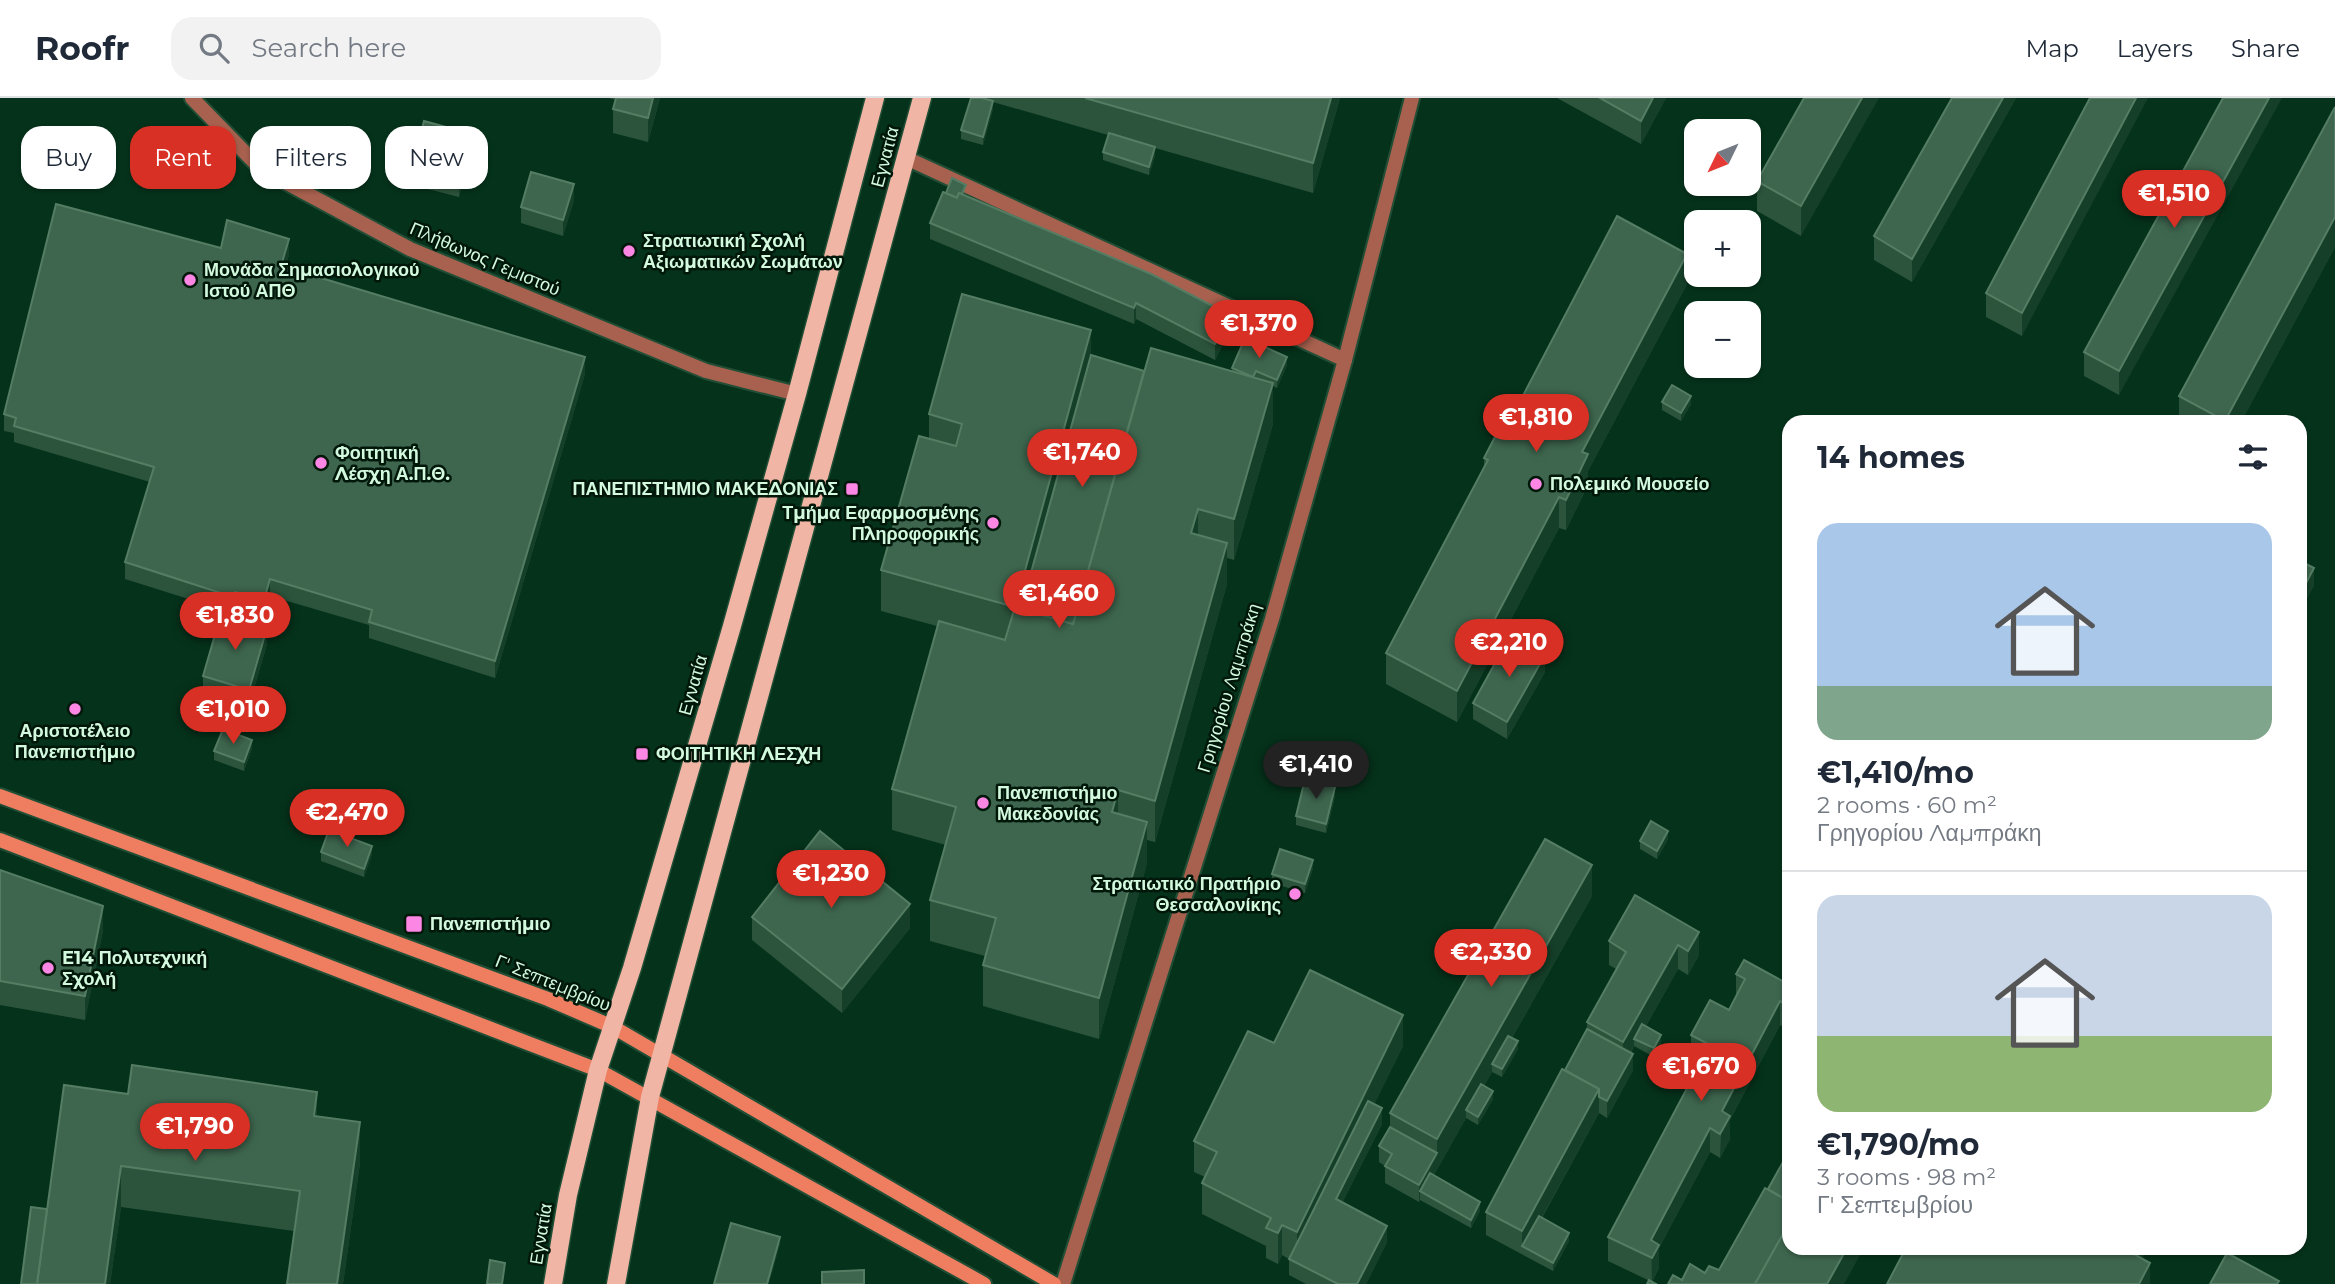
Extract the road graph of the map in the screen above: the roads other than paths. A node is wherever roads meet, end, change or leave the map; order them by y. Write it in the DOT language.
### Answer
graph roads {
  1 [pos="192,98"];
  2 [pos="875,98"];
  3 [pos="922,98"];
  4 [pos="1412,98"];
  5 [pos="906,158"];
  6 [pos="1345,360"];
  7 [pos="797,394"];
  8 [pos="0,796"];
  9 [pos="0,840"];
  10 [pos="613,1027"];
  11 [pos="661,1055"];
  12 [pos="598,1070"];
  13 [pos="650,1097"];
  14 [pos="554,1284"];
  15 [pos="616,1284"];
  16 [pos="984,1284"];
  17 [pos="1054,1284"];
  18 [pos="1063,1284"];
  1 -- 7 [label="street, Πλήθωνος Γεμιστού"];
  2 -- 7 [label="main road, Εγνατία"];
  3 -- 5 [label="main road, Εγνατία"];
  4 -- 6 [label="street, Γρηγορίου Λαμπράκη"];
  5 -- 6 [label="street"];
  5 -- 11 [label="main road, Εγνατία"];
  6 -- 18 [label="street, Γρηγορίου Λαμπράκη"];
  7 -- 10 [label="main road, Εγνατία"];
  8 -- 10 [label="main road, Γ' Σεπτεμβρίου"];
  9 -- 12 [label="main road"];
  10 -- 11 [label="main road, Γ' Σεπτεμβρίου"];
  10 -- 12 [label="main road, Εγνατία"];
  11 -- 13 [label="main road, Εγνατία"];
  11 -- 17 [label="main road, Γ' Σεπτεμβρίου"];
  12 -- 13 [label="main road"];
  12 -- 14 [label="main road, Εγνατία"];
  13 -- 15 [label="main road, Εγνατία"];
  13 -- 16 [label="main road"];
}
